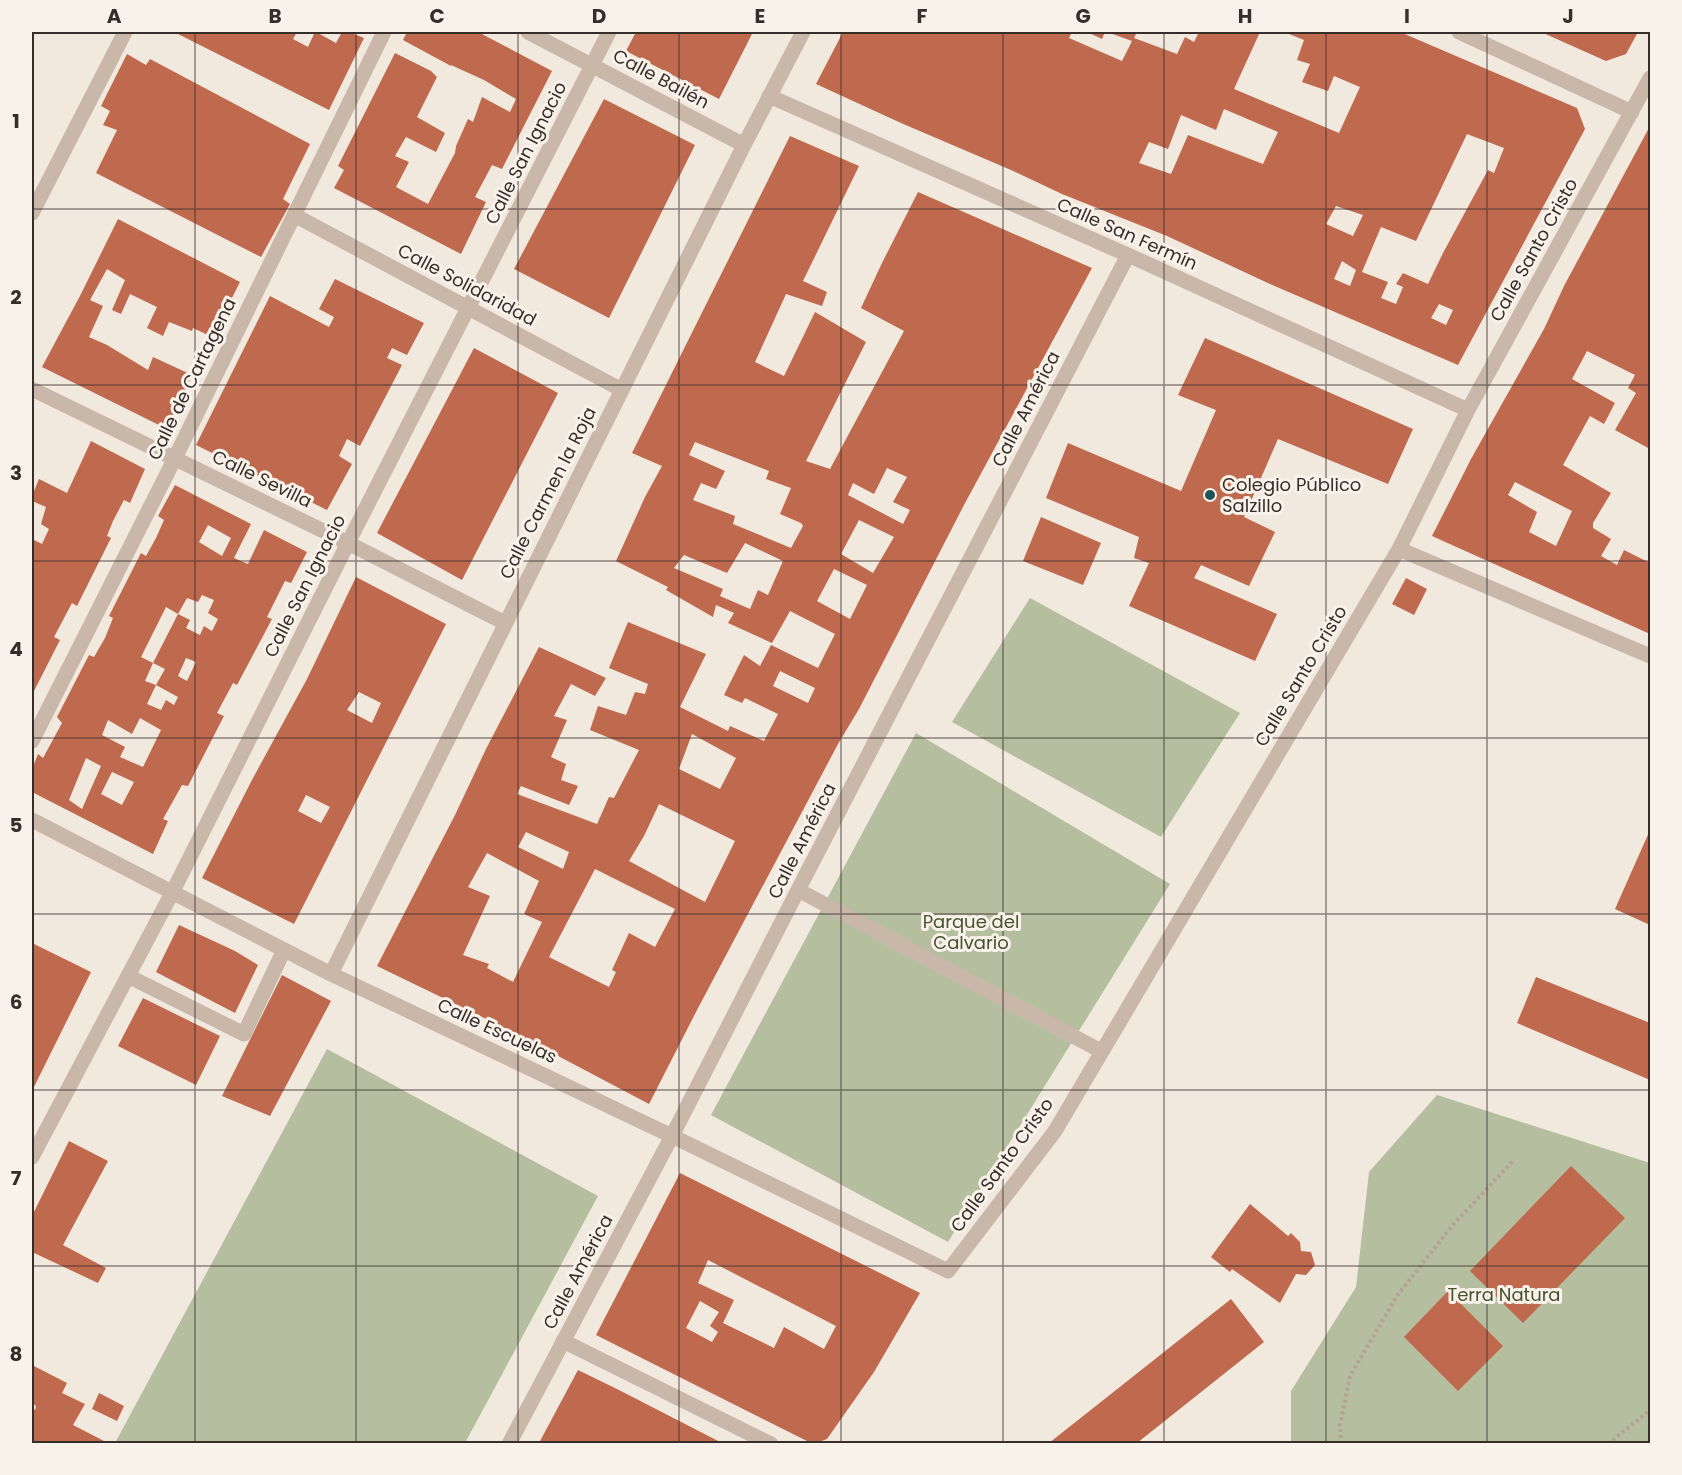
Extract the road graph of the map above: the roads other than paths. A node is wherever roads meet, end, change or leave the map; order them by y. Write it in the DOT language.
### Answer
graph roads {
  1 [pos="125,32"];
  2 [pos="384,32"];
  3 [pos="528,32"];
  4 [pos="609,32"];
  5 [pos="803,32"];
  6 [pos="1459,32"];
  7 [pos="592,65"];
  8 [pos="1650,78"];
  9 [pos="769,96"];
  10 [pos="1632,112"];
  11 [pos="744,145"];
  12 [pos="32,213"];
  13 [pos="294,215"];
  14 [pos="1128,255"];
  15 [pos="469,308"];
  16 [pos="32,389"];
  17 [pos="622,390"];
  18 [pos="1468,410"];
  19 [pos="175,458"];
  20 [pos="348,543"];
  21 [pos="1399,549"];
  22 [pos="505,623"];
  23 [pos="1650,656"];
  24 [pos="32,741"];
  25 [pos="32,820"];
  26 [pos="798,890"];
  27 [pos="172,893"];
  28 [pos="284,950"];
  29 [pos="331,974"];
  30 [pos="128,976"];
  31 [pos="1101,1051"];
  32 [pos="37,1133"];
  33 [pos="672,1136"];
  34 [pos="32,1157"];
  35 [pos="948,1271"];
  36 [pos="563,1341"];
  37 [pos="508,1443"];
  38 [pos="771,1443"];
  1 -- 12 [label="street"];
  2 -- 13 [label="street, Calle de Cartagena"];
  3 -- 7 [label="street, Calle Bailén"];
  4 -- 7 [label="street, Calle San Ignacio"];
  5 -- 9 [label="street, Calle Carmen la Roja"];
  6 -- 10 [label="street"];
  7 -- 11 [label="street, Calle Bailén"];
  7 -- 15 [label="street, Calle San Ignacio"];
  8 -- 10 [label="street, Calle Santo Cristo"];
  9 -- 11 [label="street, Calle Carmen la Roja"];
  9 -- 14 [label="street, Calle San Fermín"];
  10 -- 18 [label="street, Calle Santo Cristo"];
  11 -- 17 [label="street, Calle Carmen la Roja"];
  13 -- 15 [label="street, Calle Solidaridad"];
  13 -- 19 [label="street, Calle de Cartagena"];
  14 -- 18 [label="street, Calle San Fermín"];
  14 -- 26 [label="street, Calle América"];
  15 -- 17 [label="street, Calle Solidaridad"];
  15 -- 20 [label="street, Calle San Ignacio"];
  16 -- 19 [label="street, Calle Sevilla"];
  17 -- 22 [label="street, Calle Carmen la Roja"];
  18 -- 21 [label="street, Calle Santo Cristo"];
  19 -- 20 [label="street, Calle Sevilla"];
  19 -- 24 [label="street, Calle de Cartagena"];
  20 -- 22 [label="street, Calle Sevilla"];
  20 -- 27 [label="street, Calle San Ignacio"];
  21 -- 23 [label="street"];
  21 -- 31 [label="street, Calle Santo Cristo"];
  22 -- 29 [label="street, Calle Carmen la Roja"];
  25 -- 27 [label="street, Calle Escuelas"];
  26 -- 31 [label="street"];
  26 -- 33 [label="street, Calle América"];
  27 -- 28 [label="street, Calle Escuelas"];
  27 -- 30 [label="street, Calle San Ignacio"];
  28 -- 29 [label="street, Calle Escuelas"];
  28 -- 30 [label="street"];
  29 -- 33 [label="street, Calle Escuelas"];
  30 -- 32 [label="street, Calle San Ignacio"];
  31 -- 35 [label="street, Calle Santo Cristo"];
  32 -- 34 [label="street, Calle San Ignacio"];
  33 -- 35 [label="street, Calle Escuelas"];
  33 -- 36 [label="street, Calle América"];
  36 -- 37 [label="street, Calle América"];
  36 -- 38 [label="street"];
}
